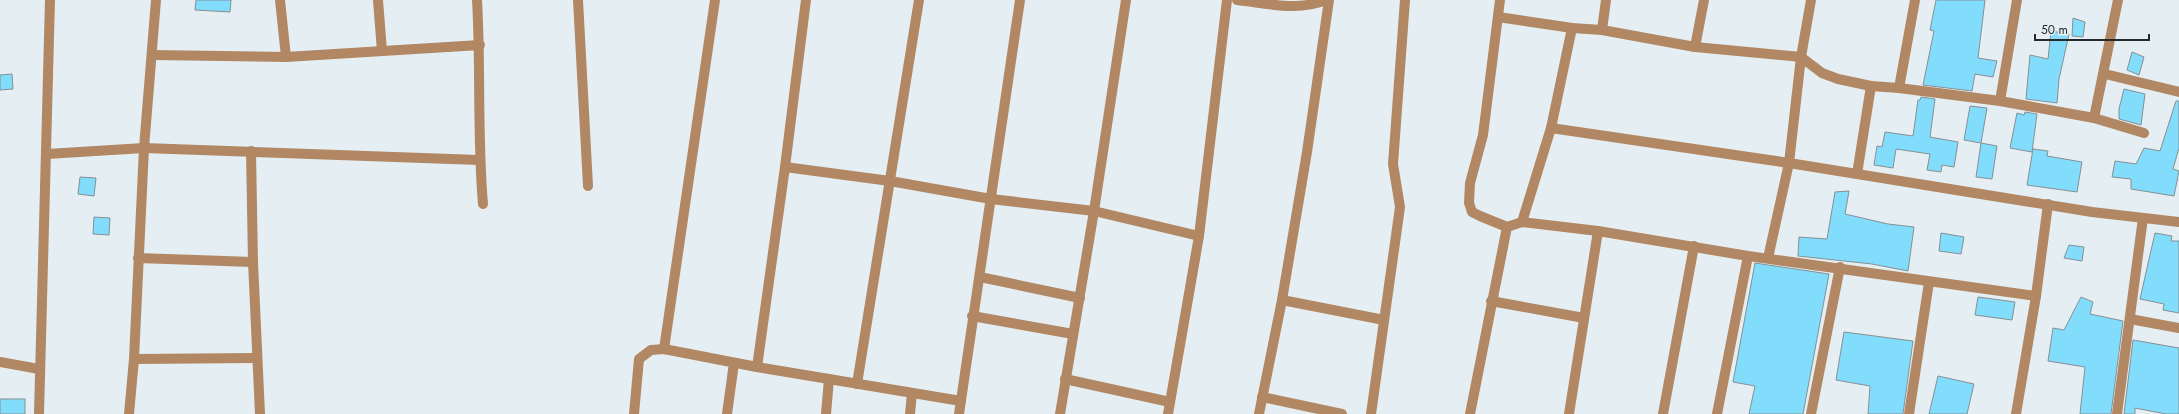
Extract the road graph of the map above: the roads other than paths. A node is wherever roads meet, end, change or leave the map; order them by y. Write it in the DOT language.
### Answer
graph roads {
  1 [pos="50,0"];
  2 [pos="156,0"];
  3 [pos="280,0"];
  4 [pos="378,0"];
  5 [pos="477,0"];
  6 [pos="578,0"];
  7 [pos="715,0"];
  8 [pos="806,0"];
  9 [pos="919,0"];
  10 [pos="1020,0"];
  11 [pos="1126,0"];
  12 [pos="1227,0"];
  13 [pos="1237,0"];
  14 [pos="1326,0"];
  15 [pos="1329,0"];
  16 [pos="1405,0"];
  17 [pos="1500,0"];
  18 [pos="1606,0"];
  19 [pos="1704,0"];
  20 [pos="1811,0"];
  21 [pos="1914,0"];
  22 [pos="2017,0"];
  23 [pos="2118,0"];
  24 [pos="1498,17"];
  25 [pos="1572,28"];
  26 [pos="1602,30"];
  27 [pos="480,46"];
  28 [pos="1695,47"];
  29 [pos="382,51"];
  30 [pos="152,55"];
  31 [pos="286,56"];
  32 [pos="1802,57"];
  33 [pos="2105,74"];
  34 [pos="1871,86"];
  35 [pos="1899,88"];
  36 [pos="2179,92"];
  37 [pos="2000,101"];
  38 [pos="2094,118"];
  39 [pos="1551,128"];
  40 [pos="2144,133"];
  41 [pos="144,148"];
  42 [pos="250,151"];
  43 [pos="47,154"];
  44 [pos="479,160"];
  45 [pos="1789,163"];
  46 [pos="786,167"];
  47 [pos="1856,174"];
  48 [pos="890,181"];
  49 [pos="588,186"];
  50 [pos="991,199"];
  51 [pos="482,204"];
  52 [pos="2048,204"];
  53 [pos="1094,211"];
  54 [pos="2143,218"];
  55 [pos="1522,222"];
  56 [pos="2179,222"];
  57 [pos="1507,227"];
  58 [pos="1598,231"];
  59 [pos="1199,236"];
  60 [pos="1694,246"];
  61 [pos="1748,256"];
  62 [pos="138,258"];
  63 [pos="1768,258"];
  64 [pos="253,262"];
  65 [pos="1840,267"];
  66 [pos="980,277"];
  67 [pos="1929,282"];
  68 [pos="2036,296"];
  69 [pos="1080,298"];
  70 [pos="1282,300"];
  71 [pos="1491,301"];
  72 [pos="972,316"];
  73 [pos="1584,318"];
  74 [pos="2130,319"];
  75 [pos="1384,320"];
  76 [pos="2179,328"];
  77 [pos="1073,334"];
  78 [pos="664,349"];
  79 [pos="257,358"];
  80 [pos="134,359"];
  81 [pos="0,362"];
  82 [pos="734,363"];
  83 [pos="757,367"];
  84 [pos="39,369"];
  85 [pos="829,379"];
  86 [pos="1065,379"];
  87 [pos="857,384"];
  88 [pos="912,393"];
  89 [pos="1262,397"];
  90 [pos="961,401"];
  91 [pos="1170,402"];
  92 [pos="39,414"];
  93 [pos="129,414"];
  94 [pos="260,414"];
  95 [pos="634,414"];
  96 [pos="727,414"];
  97 [pos="826,414"];
  98 [pos="910,414"];
  99 [pos="959,414"];
  100 [pos="1060,414"];
  101 [pos="1168,414"];
  102 [pos="1259,414"];
  103 [pos="1342,414"];
  104 [pos="1371,414"];
  105 [pos="1470,414"];
  106 [pos="1569,414"];
  107 [pos="1664,414"];
  108 [pos="1717,414"];
  109 [pos="1811,414"];
  110 [pos="1909,414"];
  111 [pos="2016,414"];
  112 [pos="2117,414"];
  1 -- 43 [label="street"];
  2 -- 30 [label="street"];
  3 -- 31 [label="street"];
  4 -- 29 [label="street"];
  5 -- 27 [label="street"];
  6 -- 49 [label="street"];
  7 -- 78 [label="street"];
  8 -- 46 [label="street"];
  9 -- 48 [label="street"];
  10 -- 50 [label="street"];
  11 -- 53 [label="street"];
  12 -- 59 [label="street"];
  13 -- 14 [label="street"];
  15 -- 70 [label="street"];
  16 -- 75 [label="street"];
  17 -- 24 [label="street"];
  18 -- 26 [label="street"];
  19 -- 28 [label="street"];
  20 -- 32 [label="street"];
  21 -- 35 [label="street"];
  22 -- 37 [label="street"];
  23 -- 33 [label="street"];
  24 -- 25 [label="street"];
  24 -- 57 [label="street"];
  25 -- 26 [label="street"];
  25 -- 39 [label="street"];
  26 -- 28 [label="street"];
  27 -- 29 [label="street"];
  27 -- 44 [label="street"];
  28 -- 32 [label="street"];
  29 -- 31 [label="street"];
  30 -- 31 [label="street"];
  30 -- 41 [label="street"];
  32 -- 34 [label="street"];
  32 -- 45 [label="street"];
  33 -- 36 [label="street"];
  33 -- 38 [label="street"];
  34 -- 35 [label="street"];
  34 -- 47 [label="street"];
  35 -- 37 [label="street"];
  37 -- 38 [label="street"];
  38 -- 40 [label="street"];
  39 -- 45 [label="street"];
  39 -- 55 [label="street"];
  41 -- 42 [label="street"];
  41 -- 43 [label="street"];
  41 -- 62 [label="street"];
  42 -- 44 [label="street"];
  42 -- 64 [label="street"];
  43 -- 84 [label="street"];
  44 -- 51 [label="street"];
  45 -- 47 [label="street"];
  45 -- 63 [label="street"];
  46 -- 48 [label="street"];
  46 -- 83 [label="street"];
  47 -- 52 [label="street"];
  48 -- 50 [label="street"];
  48 -- 87 [label="street"];
  50 -- 53 [label="street"];
  50 -- 66 [label="street"];
  52 -- 54 [label="street"];
  52 -- 68 [label="street"];
  53 -- 59 [label="street"];
  53 -- 69 [label="street"];
  54 -- 56 [label="street"];
  54 -- 74 [label="street"];
  55 -- 57 [label="street"];
  55 -- 58 [label="street"];
  57 -- 71 [label="street"];
  58 -- 60 [label="street"];
  58 -- 73 [label="street"];
  59 -- 91 [label="street"];
  60 -- 61 [label="street"];
  60 -- 107 [label="street"];
  61 -- 63 [label="street"];
  61 -- 108 [label="street"];
  62 -- 64 [label="street"];
  62 -- 80 [label="street"];
  63 -- 65 [label="street"];
  64 -- 79 [label="street"];
  65 -- 67 [label="street"];
  65 -- 109 [label="street"];
  66 -- 69 [label="street"];
  66 -- 72 [label="street"];
  67 -- 68 [label="street"];
  67 -- 110 [label="street"];
  68 -- 111 [label="street"];
  69 -- 77 [label="street"];
  70 -- 75 [label="street"];
  70 -- 89 [label="street"];
  71 -- 73 [label="street"];
  71 -- 105 [label="street"];
  72 -- 77 [label="street"];
  72 -- 90 [label="street"];
  73 -- 106 [label="street"];
  74 -- 76 [label="street"];
  74 -- 112 [label="street"];
  75 -- 104 [label="street"];
  77 -- 86 [label="street"];
  78 -- 82 [label="street"];
  78 -- 95 [label="street"];
  79 -- 80 [label="street"];
  79 -- 94 [label="street"];
  80 -- 93 [label="street"];
  81 -- 84 [label="street"];
  82 -- 83 [label="street"];
  82 -- 96 [label="street"];
  83 -- 85 [label="street"];
  84 -- 92 [label="street"];
  85 -- 87 [label="street"];
  85 -- 97 [label="street"];
  86 -- 91 [label="street"];
  86 -- 100 [label="street"];
  87 -- 88 [label="street"];
  88 -- 90 [label="street"];
  88 -- 98 [label="street"];
  89 -- 102 [label="street"];
  89 -- 103 [label="street"];
  90 -- 99 [label="street"];
  91 -- 101 [label="street"];
}
